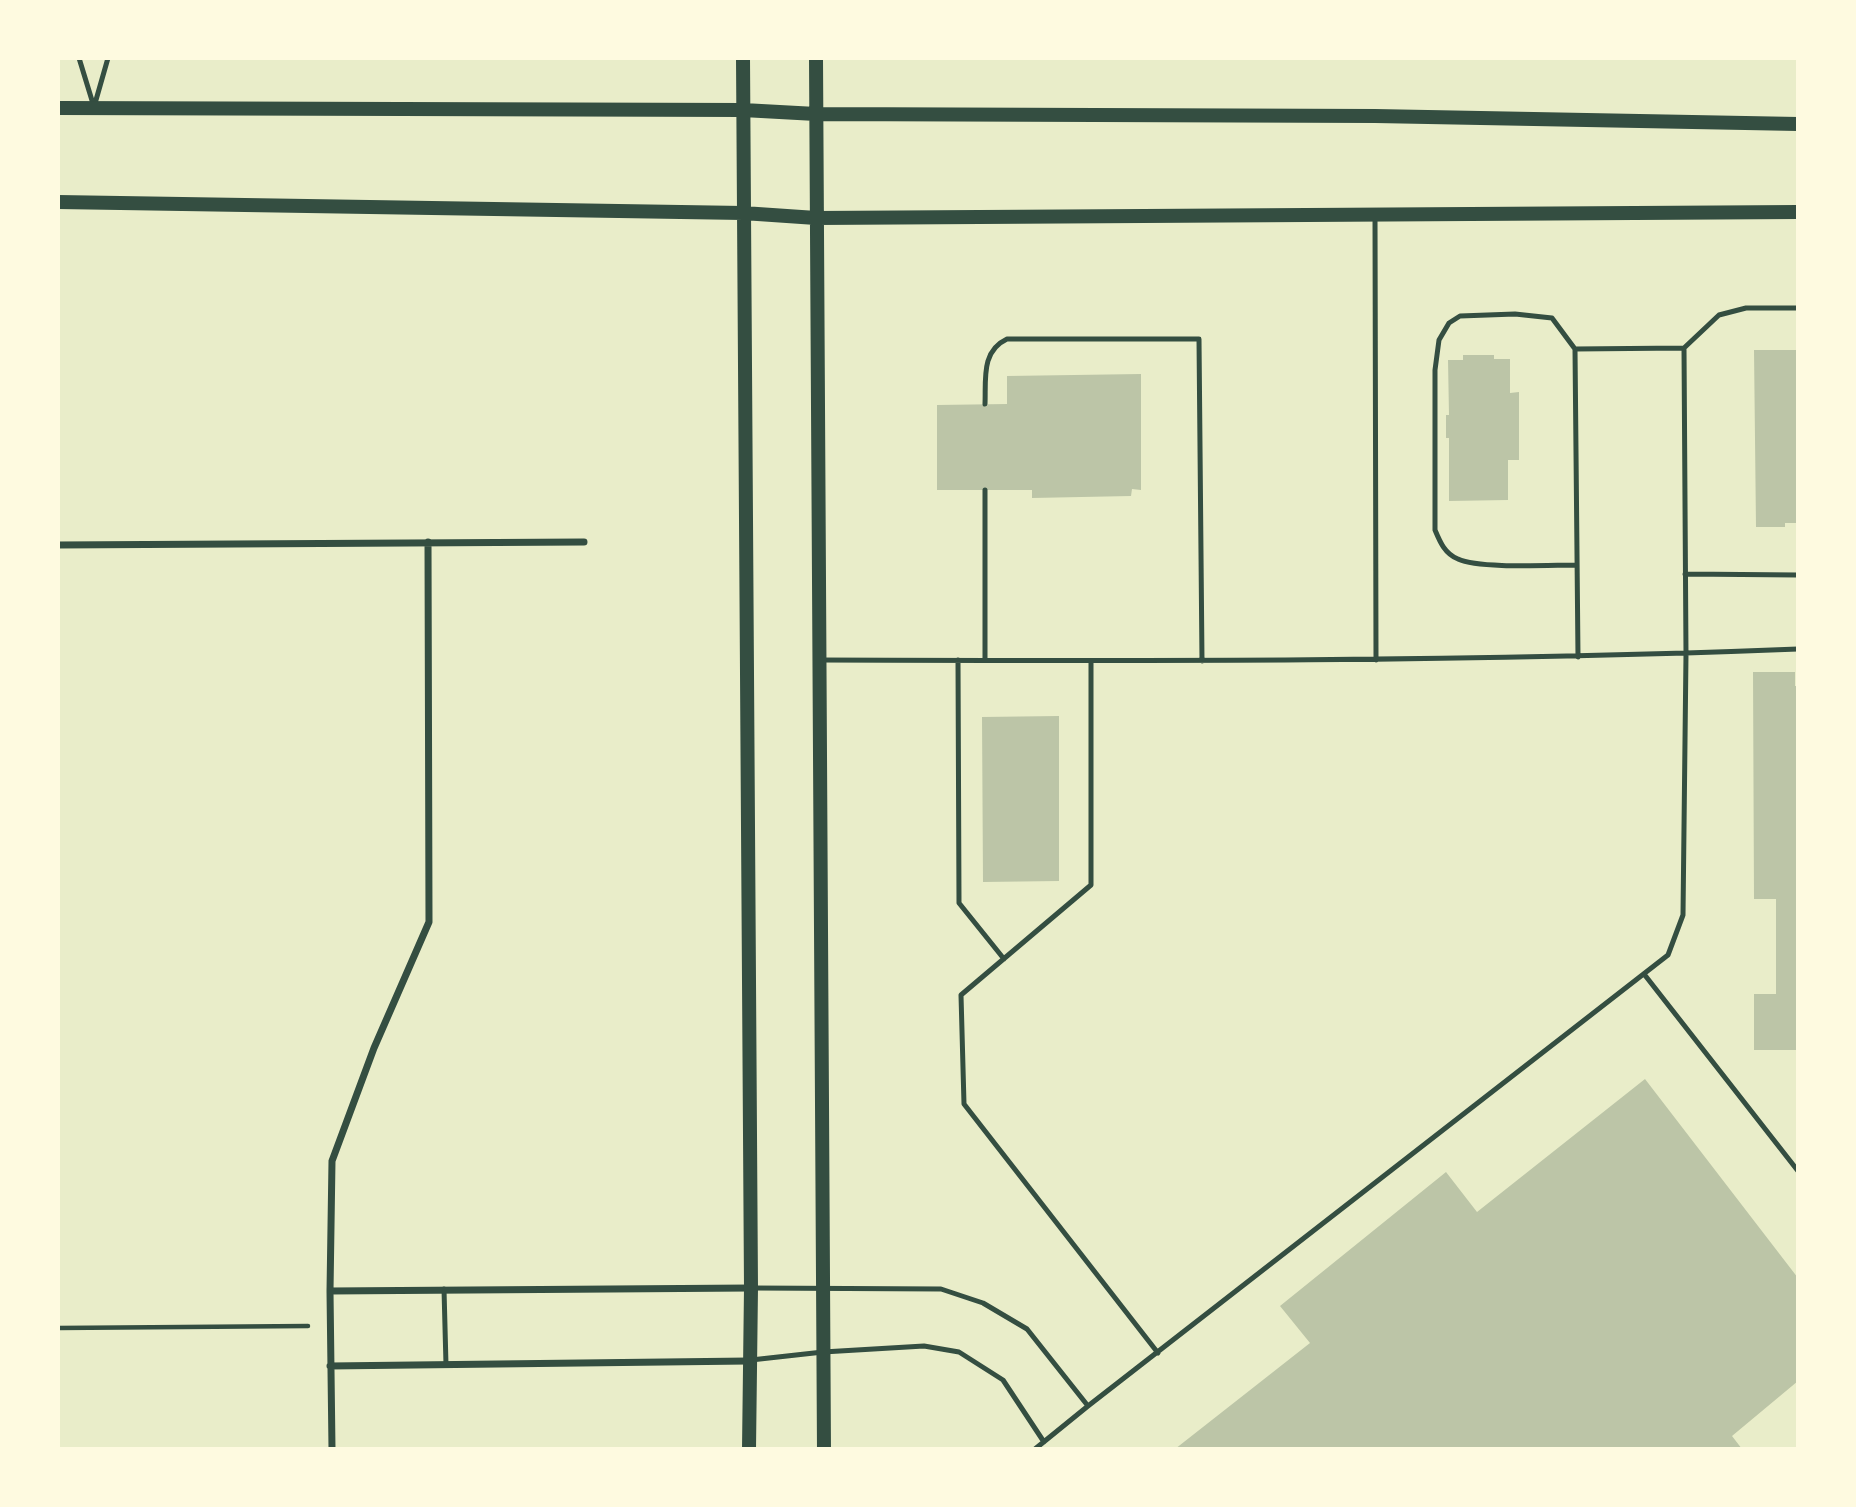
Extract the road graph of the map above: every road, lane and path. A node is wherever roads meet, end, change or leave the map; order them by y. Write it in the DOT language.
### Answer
graph roads {
  1 [pos="79,58"];
  2 [pos="108,58"];
  3 [pos="743,58"];
  4 [pos="816,58"];
  5 [pos="94,107"];
  6 [pos="58,108"];
  7 [pos="743,110"];
  8 [pos="816,114"];
  9 [pos="1798,124"];
  10 [pos="58,202"];
  11 [pos="1798,212"];
  12 [pos="743,213"];
  13 [pos="1375,215"];
  14 [pos="816,218"];
  15 [pos="1798,308"];
  16 [pos="1684,348"];
  17 [pos="1575,349"];
  18 [pos="985,404"];
  19 [pos="985,490"];
  20 [pos="428,542"];
  21 [pos="584,542"];
  22 [pos="58,545"];
  23 [pos="1577,565"];
  24 [pos="1685,574"];
  25 [pos="1798,575"];
  26 [pos="1798,649"];
  27 [pos="1686,654"];
  28 [pos="1578,657"];
  29 [pos="820,660"];
  30 [pos="958,660"];
  31 [pos="985,660"];
  32 [pos="1376,660"];
  33 [pos="1091,661"];
  34 [pos="1202,661"];
  35 [pos="1004,959"];
  36 [pos="1644,974"];
  37 [pos="1798,1171"];
  38 [pos="751,1288"];
  39 [pos="444,1289"];
  40 [pos="824,1289"];
  41 [pos="330,1291"];
  42 [pos="330,1326"];
  43 [pos="58,1328"];
  44 [pos="823,1352"];
  45 [pos="1158,1353"];
  46 [pos="748,1361"];
  47 [pos="446,1365"];
  48 [pos="330,1366"];
  49 [pos="1088,1406"];
  50 [pos="1044,1442"];
  51 [pos="332,1449"];
  52 [pos="749,1449"];
  53 [pos="824,1449"];
  54 [pos="1035,1449"];
  1 -- 5 [label="lane"];
  2 -- 5 [label="lane"];
  3 -- 7 [label="main road"];
  4 -- 8 [label="main road"];
  5 -- 6 [label="main road"];
  5 -- 7 [label="main road"];
  7 -- 8 [label="main road"];
  7 -- 12 [label="main road"];
  8 -- 9 [label="main road"];
  8 -- 14 [label="main road"];
  10 -- 12 [label="main road"];
  11 -- 13 [label="main road"];
  12 -- 14 [label="main road"];
  12 -- 38 [label="main road"];
  13 -- 14 [label="main road"];
  13 -- 32 [label="lane"];
  14 -- 29 [label="main road"];
  15 -- 16 [label="lane"];
  16 -- 17 [label="lane"];
  16 -- 24 [label="lane"];
  17 -- 23 [label="lane"];
  17 -- 23 [label="lane"];
  18 -- 34 [label="lane"];
  19 -- 31 [label="lane"];
  20 -- 21 [label="street"];
  20 -- 22 [label="street"];
  20 -- 41 [label="street"];
  23 -- 28 [label="lane"];
  24 -- 25 [label="lane"];
  24 -- 27 [label="lane"];
  26 -- 27 [label="lane"];
  27 -- 28 [label="lane"];
  27 -- 36 [label="lane"];
  28 -- 32 [label="lane"];
  29 -- 30 [label="lane"];
  29 -- 40 [label="main road"];
  30 -- 31 [label="lane"];
  30 -- 35 [label="lane"];
  31 -- 33 [label="lane"];
  32 -- 34 [label="lane"];
  33 -- 34 [label="lane"];
  33 -- 35 [label="lane"];
  35 -- 45 [label="lane"];
  36 -- 37 [label="lane"];
  36 -- 45 [label="lane"];
  38 -- 39 [label="street"];
  38 -- 40 [label="lane"];
  38 -- 46 [label="main road"];
  39 -- 41 [label="street"];
  39 -- 47 [label="lane"];
  40 -- 44 [label="main road"];
  40 -- 49 [label="lane"];
  41 -- 42 [label="street"];
  42 -- 43 [label="path"];
  42 -- 48 [label="street"];
  44 -- 46 [label="lane"];
  44 -- 50 [label="lane"];
  44 -- 53 [label="main road"];
  45 -- 49 [label="lane"];
  46 -- 47 [label="street"];
  46 -- 52 [label="main road"];
  47 -- 48 [label="street"];
  48 -- 51 [label="street"];
  49 -- 50 [label="lane"];
  50 -- 54 [label="lane"];
}
